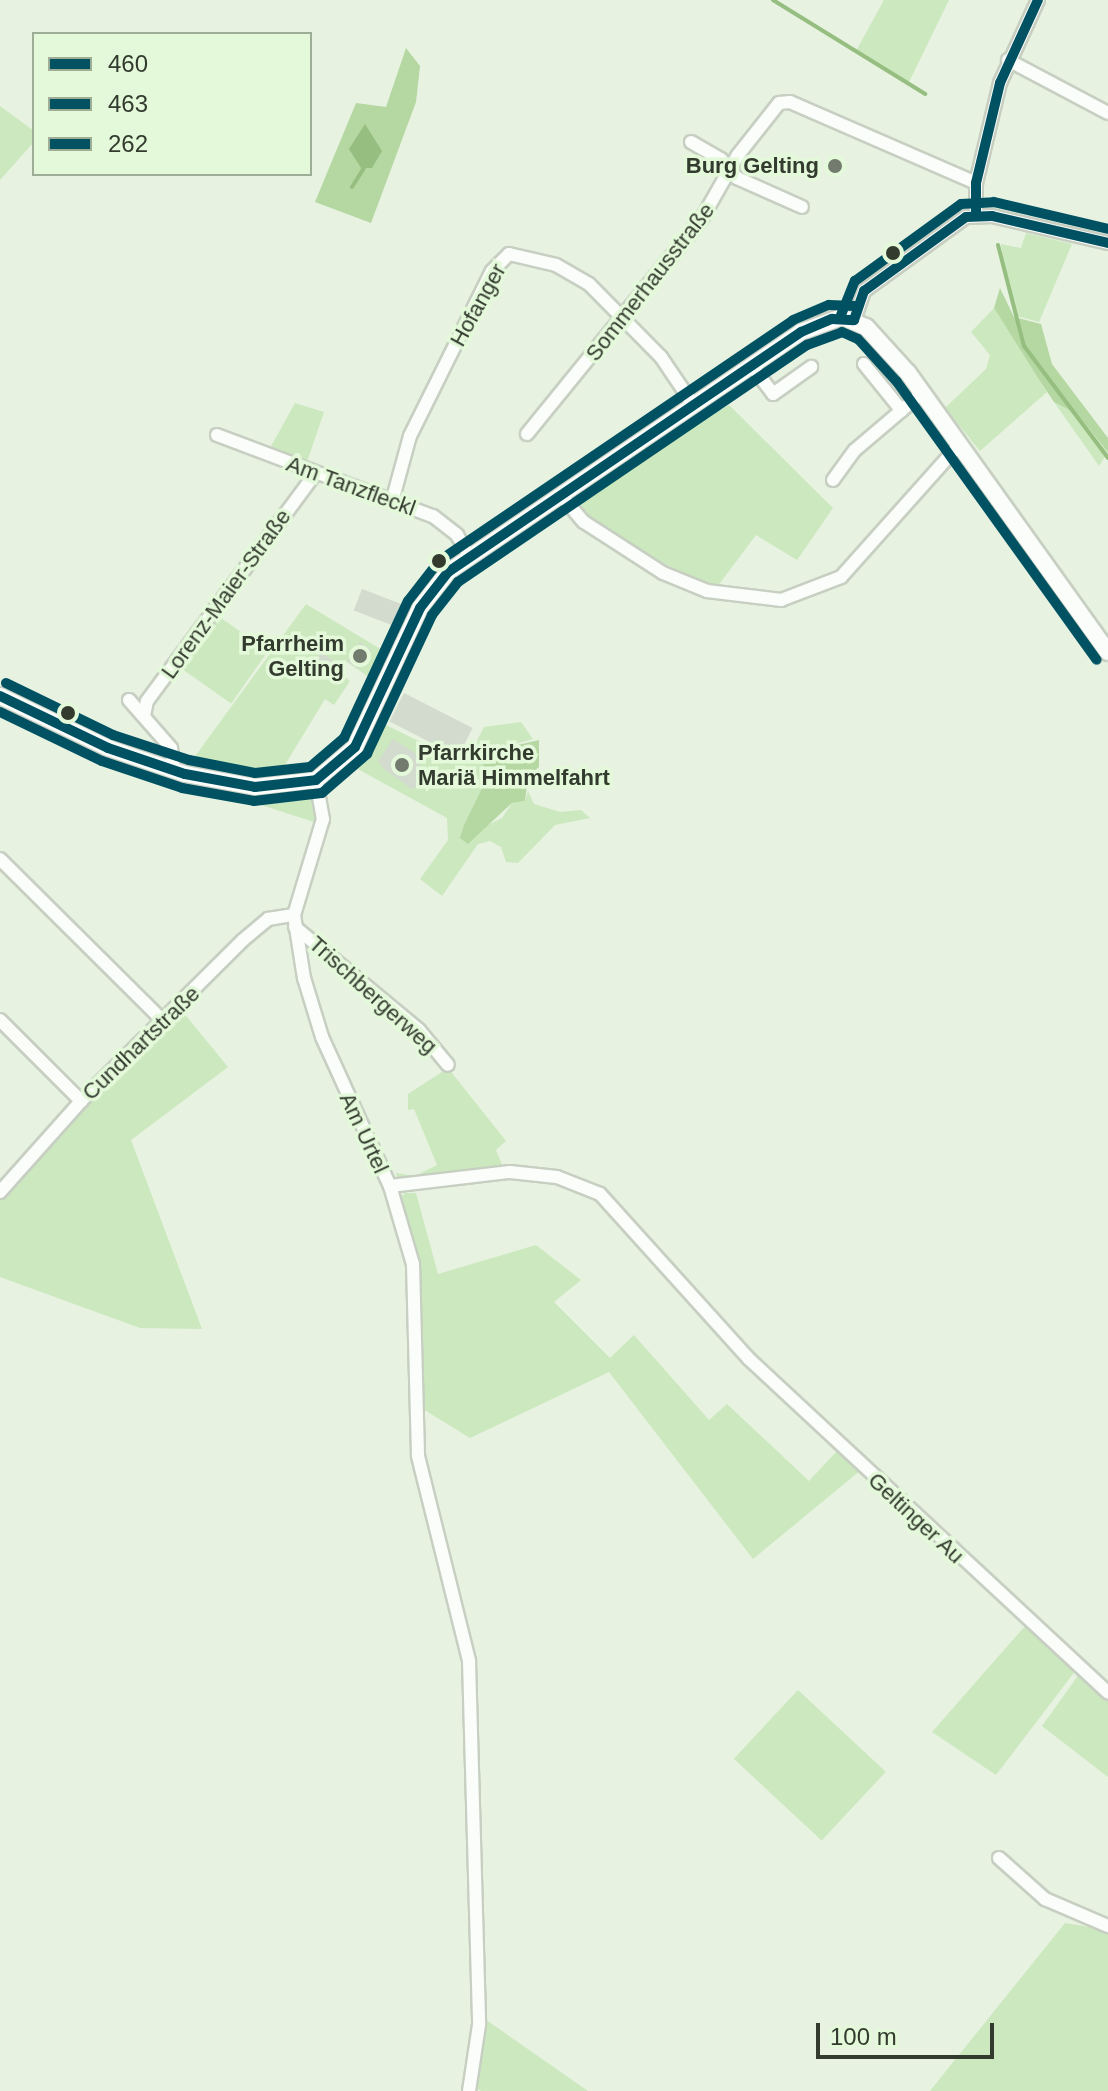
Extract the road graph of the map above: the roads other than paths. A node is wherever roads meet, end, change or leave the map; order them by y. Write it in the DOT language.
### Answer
graph roads {
  1 [pos="1038,0"];
  2 [pos="1008,60"];
  3 [pos="1108,113"];
  4 [pos="691,142"];
  5 [pos="732,174"];
  6 [pos="976,183"];
  7 [pos="802,207"];
  8 [pos="976,215"];
  9 [pos="1108,243"];
  10 [pos="625,319"];
  11 [pos="854,320"];
  12 [pos="864,364"];
  13 [pos="752,366"];
  14 [pos="811,367"];
  15 [pos="922,393"];
  16 [pos="694,406"];
  17 [pos="902,411"];
  18 [pos="527,434"];
  19 [pos="217,435"];
  20 [pos="960,444"];
  21 [pos="315,474"];
  22 [pos="833,480"];
  23 [pos="561,495"];
  24 [pos="393,498"];
  25 [pos="469,556"];
  26 [pos="1108,652"];
  27 [pos="0,696"];
  28 [pos="129,700"];
  29 [pos="144,716"];
  30 [pos="174,770"];
  31 [pos="316,780"];
  32 [pos="0,859"];
  33 [pos="295,921"];
  34 [pos="0,1020"];
  35 [pos="164,1022"];
  36 [pos="448,1065"];
  37 [pos="81,1101"];
  38 [pos="390,1186"];
  39 [pos="1,1190"];
  40 [pos="729,1338"];
  41 [pos="1108,1693"];
  42 [pos="999,1858"];
  43 [pos="1108,1926"];
  44 [pos="469,2091"];
  1 -- 2 [label="street"];
  2 -- 3 [label="street"];
  2 -- 6 [label="street"];
  4 -- 5 [label="street"];
  5 -- 6 [label="street, Sommerhausstraße"];
  5 -- 7 [label="street"];
  5 -- 10 [label="street, Sommerhausstraße"];
  6 -- 8 [label="street"];
  8 -- 9 [label="street"];
  8 -- 11 [label="street"];
  10 -- 16 [label="street, Hofanger"];
  10 -- 18 [label="street, Sommerhausstraße"];
  10 -- 24 [label="street, Hofanger"];
  11 -- 13 [label="main road"];
  11 -- 15 [label="main road"];
  12 -- 17 [label="street"];
  13 -- 14 [label="street"];
  13 -- 16 [label="main road"];
  15 -- 17 [label="street"];
  15 -- 20 [label="main road"];
  16 -- 23 [label="main road"];
  17 -- 22 [label="street"];
  19 -- 21 [label="street, Am Tanzfleckl"];
  20 -- 23 [label="street"];
  20 -- 26 [label="main road"];
  21 -- 24 [label="street, Am Tanzfleckl"];
  21 -- 29 [label="street, Lorenz-Maier-Straße"];
  23 -- 25 [label="main road"];
  24 -- 25 [label="street, Am Tanzfleckl"];
  25 -- 31 [label="main road"];
  27 -- 30 [label="main road"];
  28 -- 29 [label="street"];
  29 -- 30 [label="street"];
  30 -- 31 [label="main road"];
  31 -- 33 [label="street"];
  32 -- 35 [label="street"];
  33 -- 35 [label="street, Cundhartstraße"];
  33 -- 36 [label="street, Trischbergerweg"];
  33 -- 38 [label="street, Am Urtel"];
  34 -- 37 [label="street"];
  35 -- 37 [label="street, Cundhartstraße"];
  37 -- 39 [label="street, Cundhartstraße"];
  38 -- 40 [label="street, Am Urtel"];
  38 -- 44 [label="street"];
  40 -- 41 [label="street, Geltinger Au"];
  42 -- 43 [label="street"];
}
